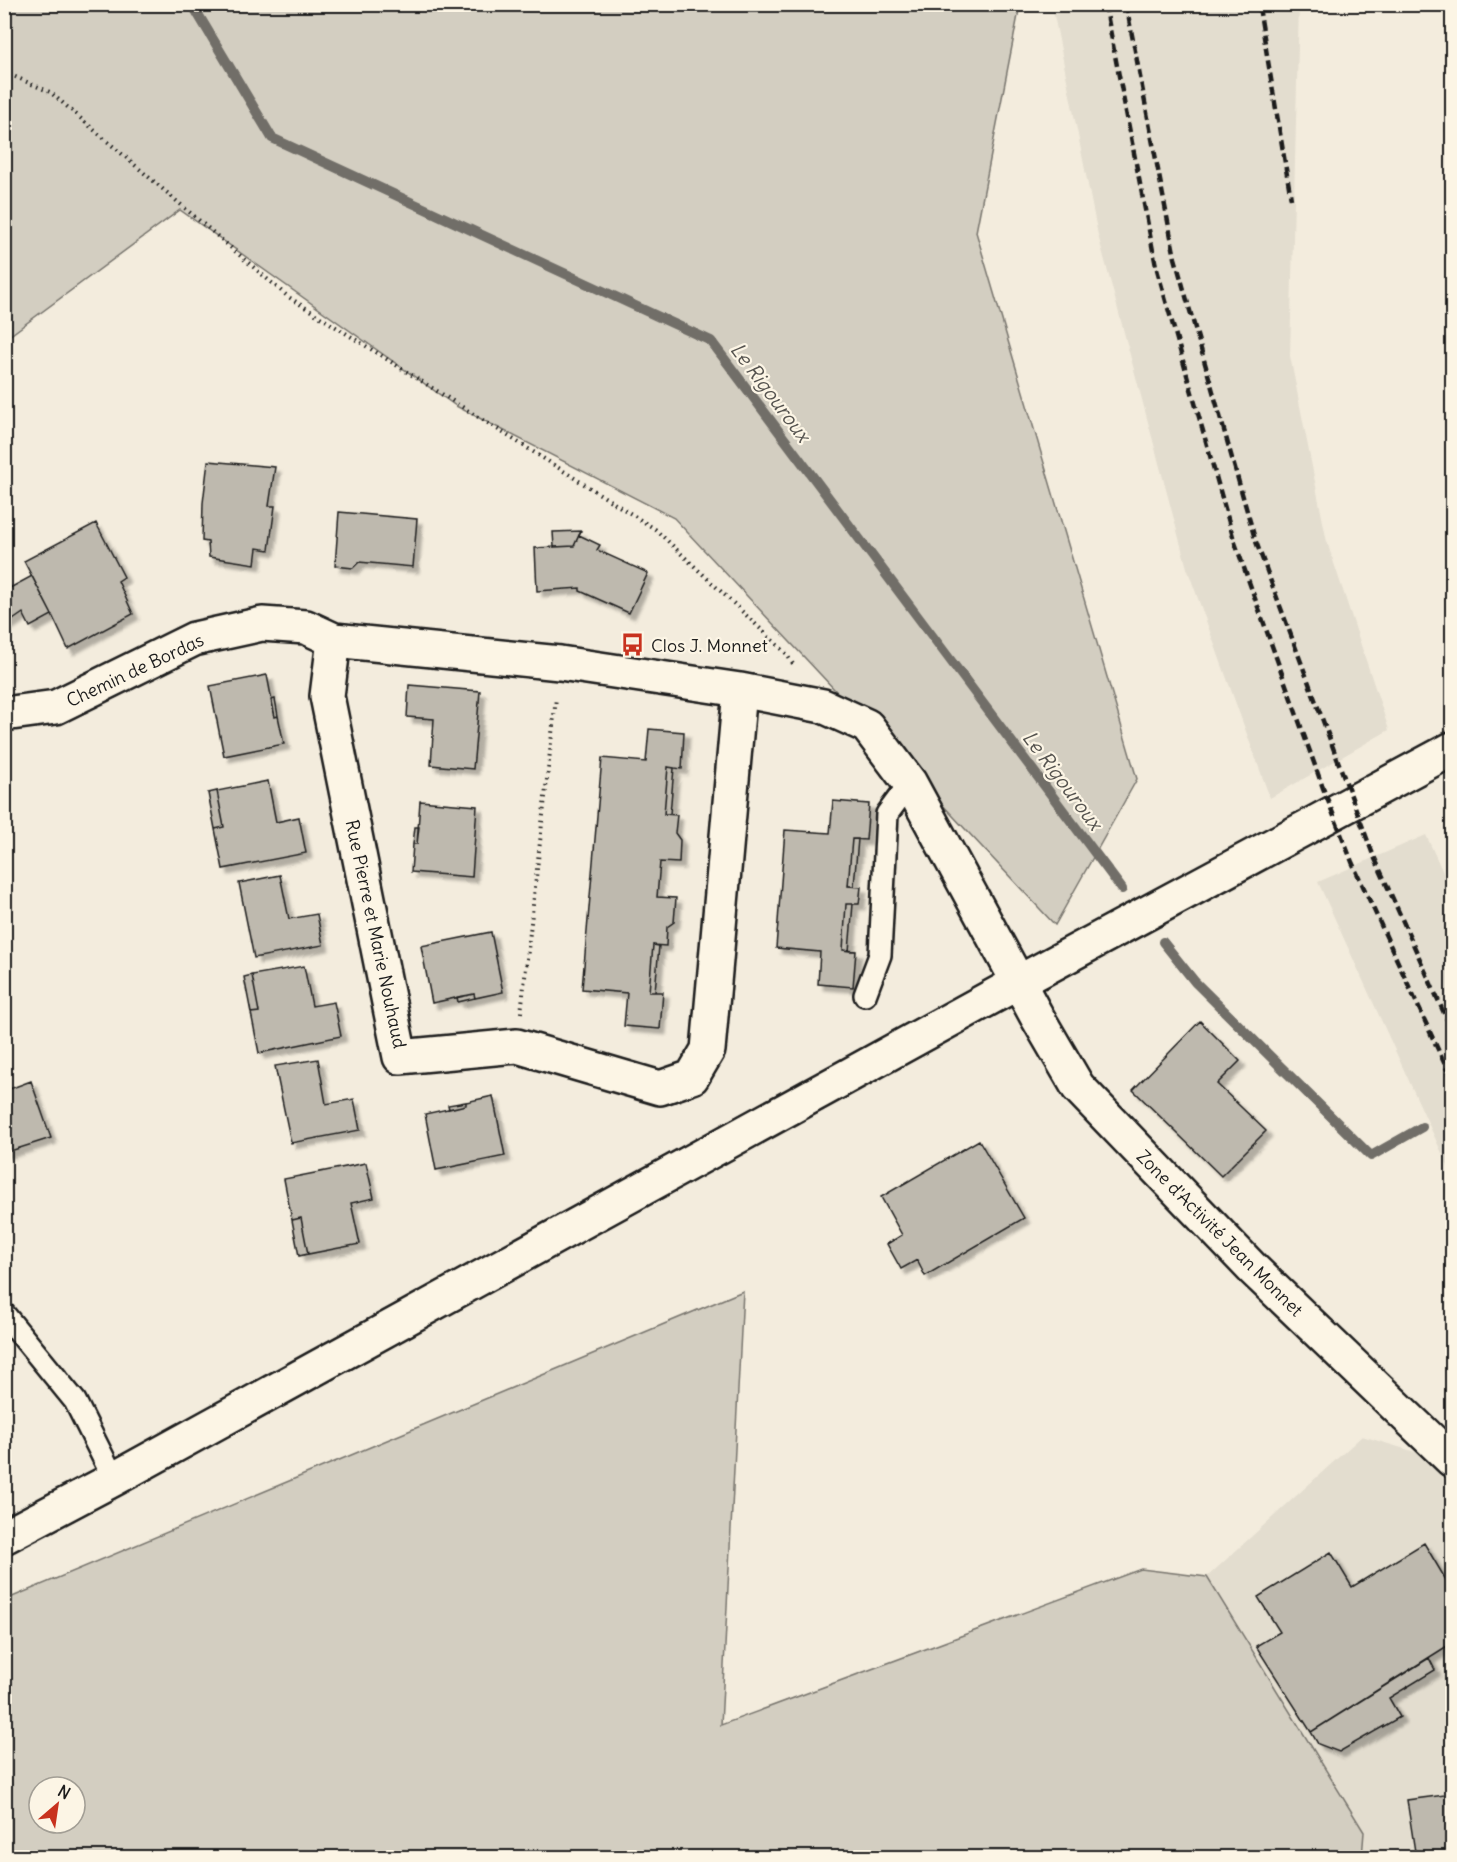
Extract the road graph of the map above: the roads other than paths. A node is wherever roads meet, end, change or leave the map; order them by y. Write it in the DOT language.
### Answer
graph roads {
  1 [pos="334,640"];
  2 [pos="740,690"];
  3 [pos="4,714"];
  4 [pos="1452,749"];
  5 [pos="910,783"];
  6 [pos="1019,982"];
  7 [pos="865,995"];
  8 [pos="4,1314"];
  9 [pos="1452,1460"];
  10 [pos="114,1479"];
  11 [pos="4,1537"];
  1 -- 2 [label="street"];
  1 -- 2 [label="street, Rue Pierre et Marie Nouhaud"];
  1 -- 3 [label="street, Chemin de Bordas"];
  2 -- 5 [label="street"];
  4 -- 6 [label="street"];
  5 -- 6 [label="street"];
  5 -- 7 [label="lane"];
  6 -- 9 [label="street, Zone d'Activité Jean Monnet"];
  6 -- 10 [label="street"];
  8 -- 10 [label="lane"];
  10 -- 11 [label="street"];
}
